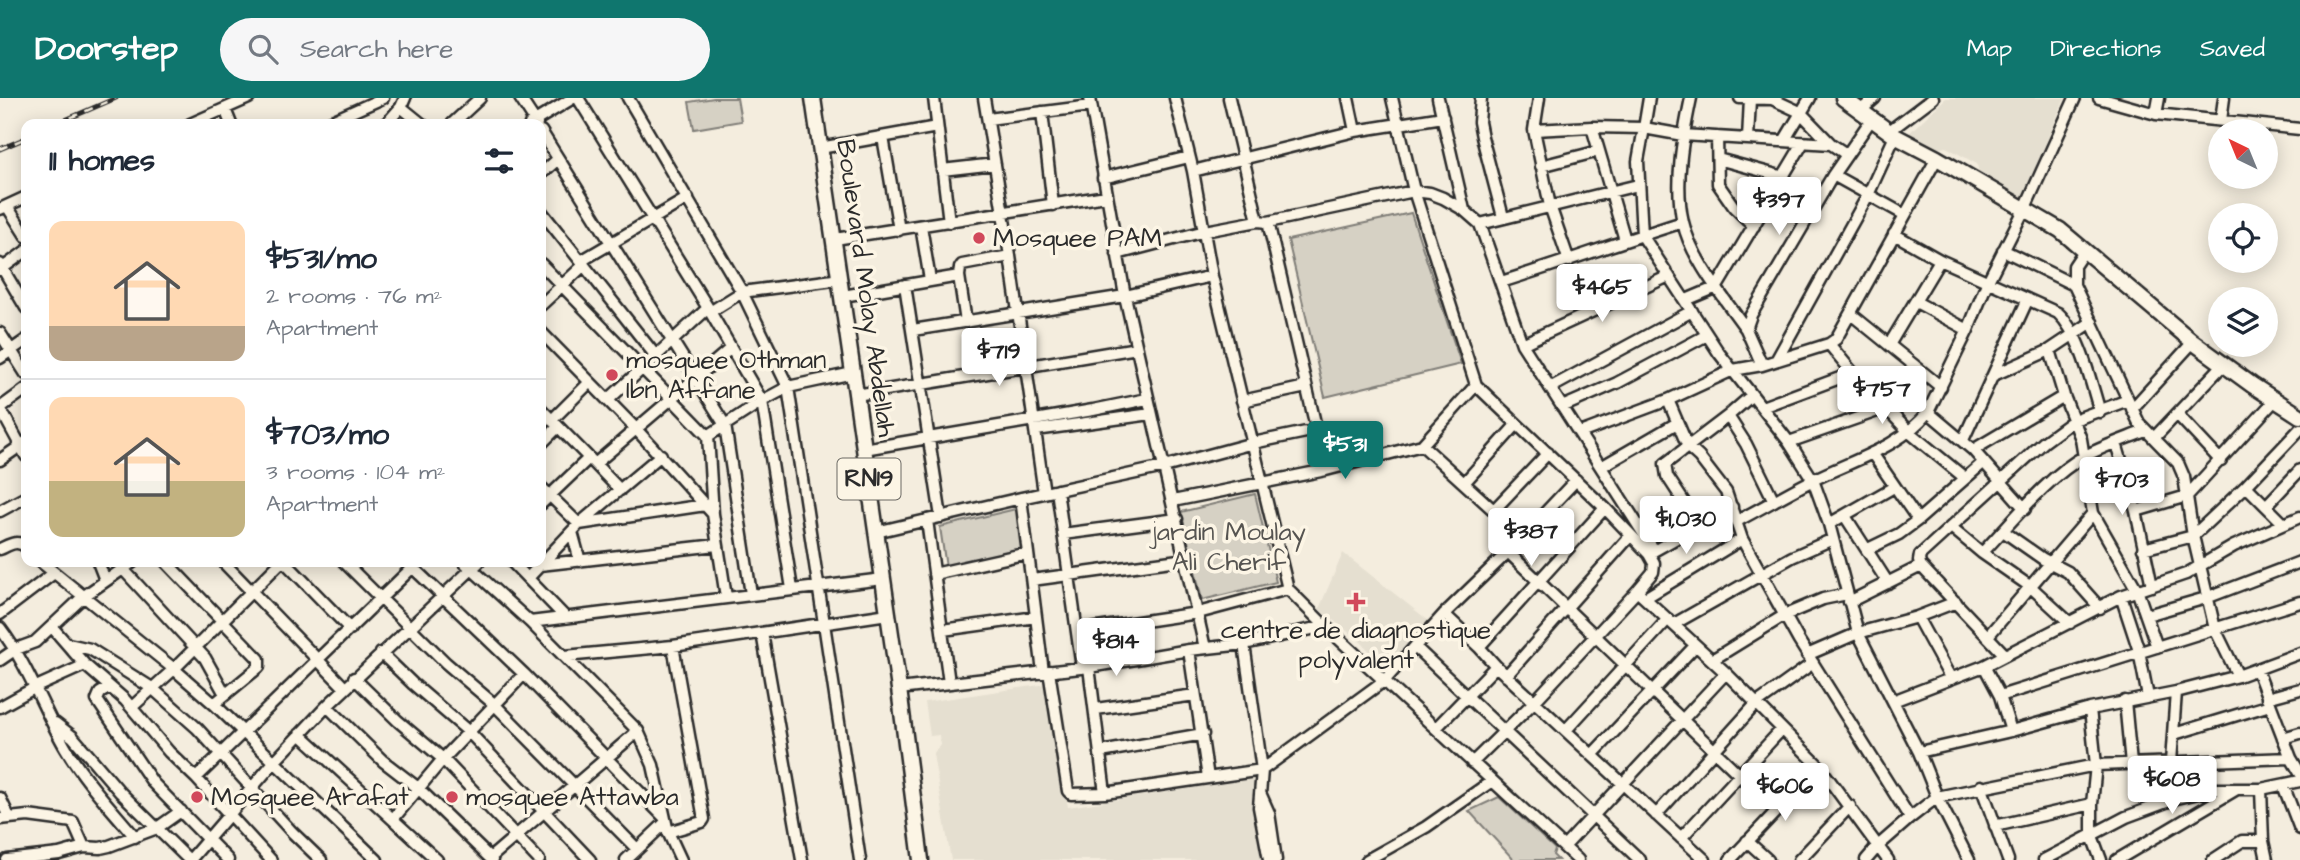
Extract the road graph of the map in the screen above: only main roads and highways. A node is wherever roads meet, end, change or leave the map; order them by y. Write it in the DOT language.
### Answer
graph roads {
  1 [pos="814,98"];
  2 [pos="1843,98"];
  3 [pos="2300,416"];
  4 [pos="921,860"];
  1 -- 4 [label="main road, Boulevard Molay Abdellah / RN19"];
  2 -- 3 [label="main road"];
}
